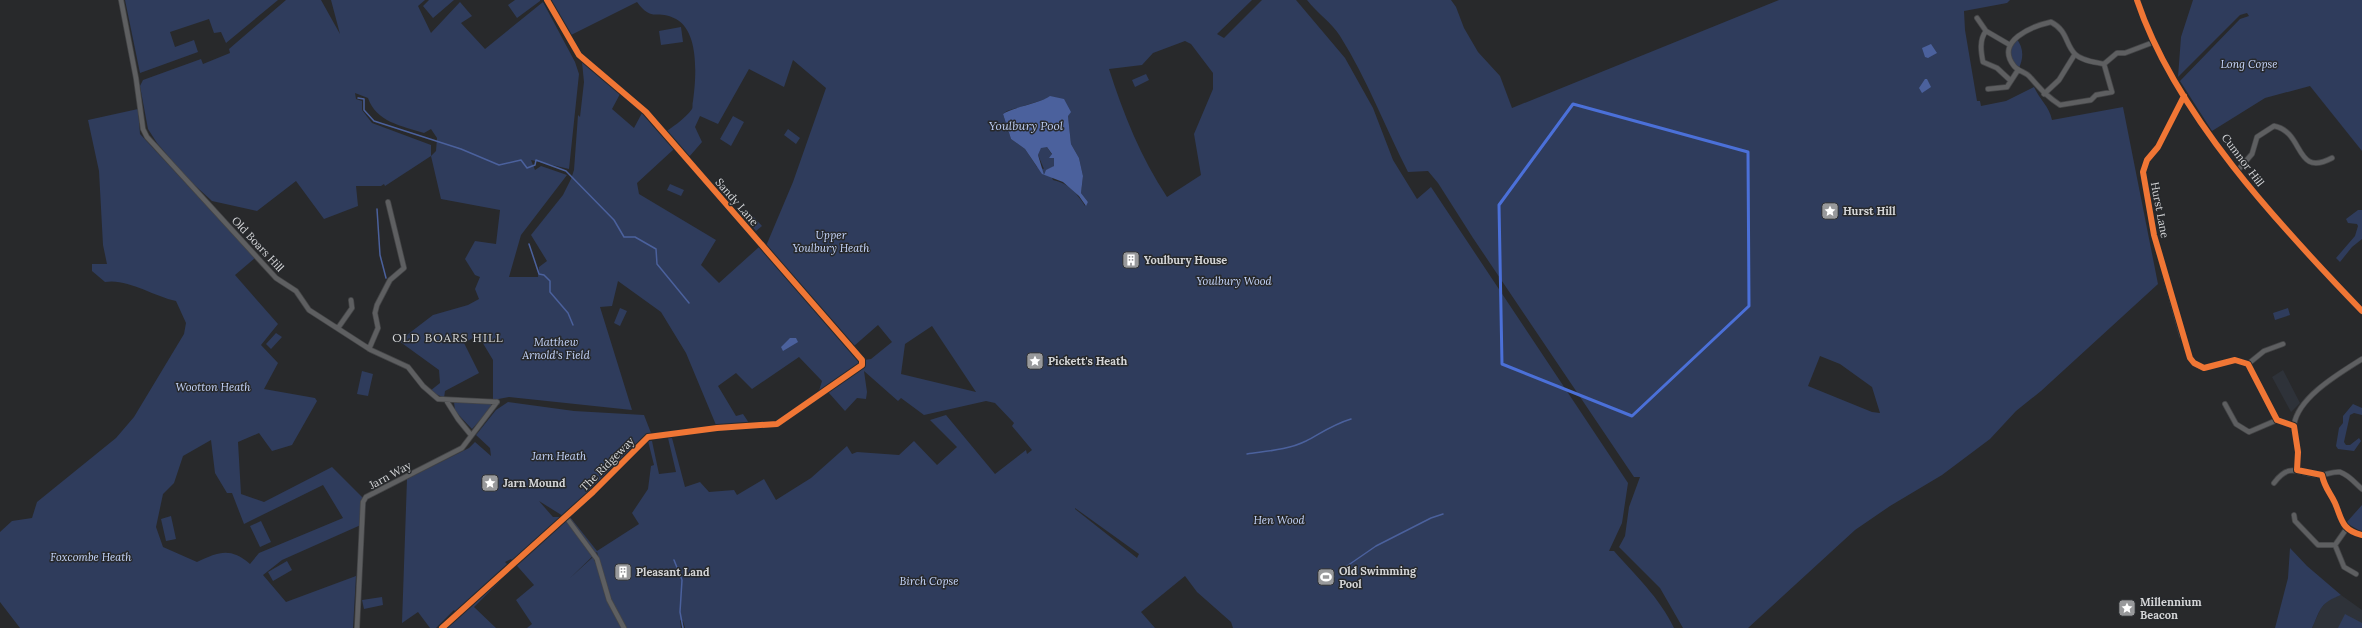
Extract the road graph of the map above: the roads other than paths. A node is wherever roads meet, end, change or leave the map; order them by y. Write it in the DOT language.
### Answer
graph roads {
  1 [pos="121,0"];
  2 [pos="547,0"];
  3 [pos="2137,0"];
  4 [pos="1977,18"];
  5 [pos="1986,31"];
  6 [pos="2154,42"];
  7 [pos="2010,45"];
  8 [pos="2075,54"];
  9 [pos="2104,64"];
  10 [pos="2018,70"];
  11 [pos="2011,81"];
  12 [pos="1988,89"];
  13 [pos="2044,94"];
  14 [pos="2184,96"];
  15 [pos="2331,160"];
  16 [pos="2238,170"];
  17 [pos="388,202"];
  18 [pos="351,300"];
  19 [pos="2362,311"];
  20 [pos="338,328"];
  21 [pos="2182,336"];
  22 [pos="2185,344"];
  23 [pos="2283,344"];
  24 [pos="370,349"];
  25 [pos="2362,359"];
  26 [pos="2248,364"];
  27 [pos="862,365"];
  28 [pos="446,400"];
  29 [pos="2225,404"];
  30 [pos="2277,420"];
  31 [pos="2294,426"];
  32 [pos="471,435"];
  33 [pos="2297,444"];
  34 [pos="2322,475"];
  35 [pos="2274,483"];
  36 [pos="2362,489"];
  37 [pos="2294,515"];
  38 [pos="566,517"];
  39 [pos="2347,528"];
  40 [pos="2362,535"];
  41 [pos="2335,545"];
  42 [pos="2356,574"];
  43 [pos="357,628"];
  44 [pos="442,628"];
  45 [pos="624,628"];
  1 -- 20 [label="street, Old Boars Hill"];
  2 -- 27 [label="street, Sandy Lane"];
  3 -- 6 [label="street, Cumnor Hill"];
  4 -- 5 [label="street"];
  5 -- 7 [label="street"];
  5 -- 11 [label="street"];
  6 -- 9 [label="street"];
  6 -- 14 [label="street, Cumnor Hill"];
  7 -- 8 [label="street"];
  7 -- 10 [label="street"];
  8 -- 9 [label="street"];
  8 -- 13 [label="street"];
  9 -- 13 [label="street"];
  10 -- 11 [label="street"];
  10 -- 13 [label="street"];
  11 -- 12 [label="street"];
  14 -- 16 [label="street, Cumnor Hill"];
  14 -- 21 [label="street, Hurst Lane"];
  15 -- 16 [label="street"];
  16 -- 19 [label="street, Cumnor Hill"];
  17 -- 24 [label="street"];
  18 -- 20 [label="street"];
  20 -- 24 [label="street, Old Boars Hill"];
  22 -- 26 [label="street"];
  23 -- 26 [label="street"];
  24 -- 28 [label="street, Old Boars Hill"];
  25 -- 31 [label="street"];
  26 -- 30 [label="street"];
  27 -- 38 [label="street, The Ridgeway"];
  28 -- 32 [label="street"];
  28 -- 32 [label="street"];
  29 -- 30 [label="street"];
  30 -- 31 [label="street"];
  31 -- 33 [label="street"];
  32 -- 43 [label="street, Jarn Way"];
  34 -- 35 [label="street"];
  34 -- 36 [label="street"];
  34 -- 39 [label="street"];
  37 -- 41 [label="street"];
  38 -- 44 [label="street, The Ridgeway"];
  38 -- 45 [label="street"];
  39 -- 40 [label="street"];
  39 -- 41 [label="street"];
  41 -- 42 [label="street"];
}
